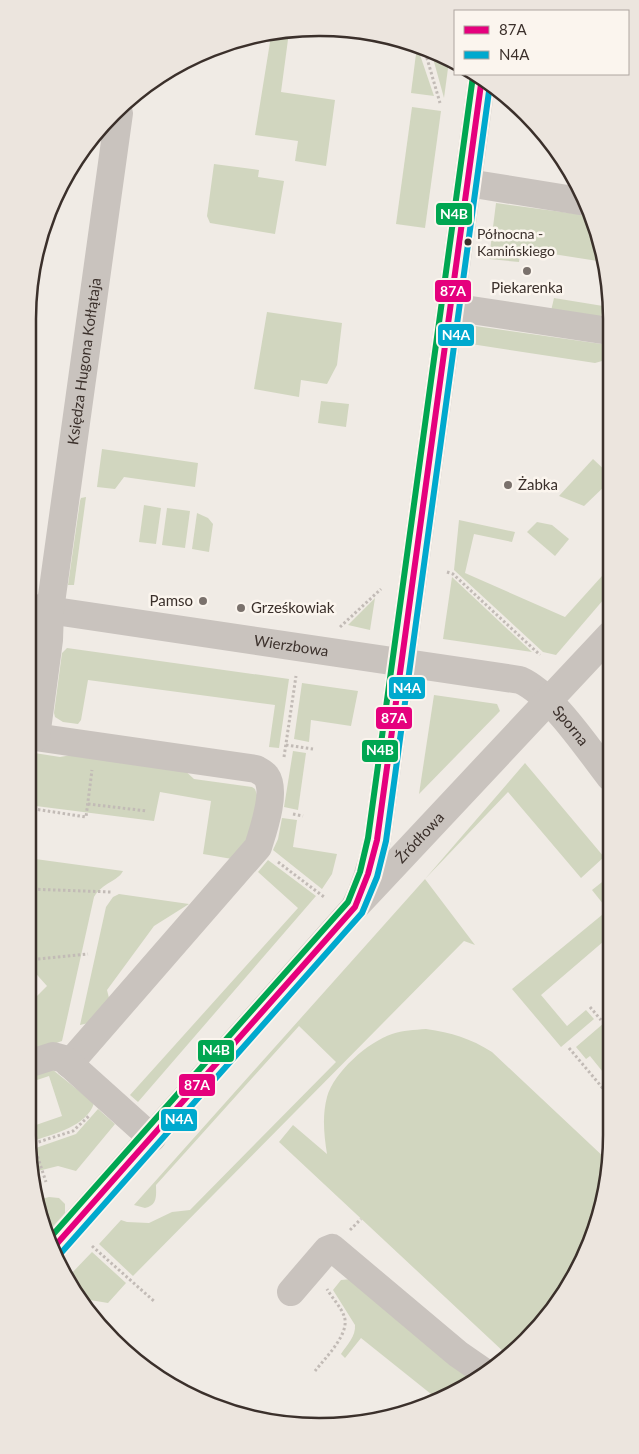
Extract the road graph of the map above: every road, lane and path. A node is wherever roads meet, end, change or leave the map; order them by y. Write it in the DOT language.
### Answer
graph roads {
  1 [pos="427,57"];
  2 [pos="481,87"];
  3 [pos="440,103"];
  4 [pos="118,120"];
  5 [pos="468,184"];
  6 [pos="577,201"];
  7 [pos="451,307"];
  8 [pos="603,331"];
  9 [pos="447,572"];
  10 [pos="381,589"];
  11 [pos="39,608"];
  12 [pos="337,630"];
  13 [pos="603,643"];
  14 [pos="540,656"];
  15 [pos="401,663"];
  16 [pos="296,676"];
  17 [pos="548,700"];
  18 [pos="36,714"];
  19 [pos="36,738"];
  20 [pos="286,745"];
  21 [pos="96,746"];
  22 [pos="313,749"];
  23 [pos="284,762"];
  24 [pos="603,768"];
  25 [pos="88,804"];
  26 [pos="36,810"];
  27 [pos="147,811"];
  28 [pos="36,889"];
  29 [pos="111,892"];
  30 [pos="356,907"];
  31 [pos="88,954"];
  32 [pos="36,959"];
  33 [pos="590,1007"];
  34 [pos="601,1020"];
  35 [pos="569,1048"];
  36 [pos="36,1061"];
  37 [pos="69,1064"];
  38 [pos="603,1088"];
  39 [pos="107,1098"];
  40 [pos="152,1138"];
  41 [pos="36,1142"];
  42 [pos="38,1162"];
  43 [pos="46,1182"];
  44 [pos="58,1243"];
  45 [pos="92,1246"];
  46 [pos="312,1268"];
  47 [pos="291,1292"];
  48 [pos="155,1302"];
  49 [pos="479,1369"];
  50 [pos="315,1370"];
  1 -- 3 [label="path"];
  2 -- 5 [label="street"];
  4 -- 11 [label="street, Księdza Hugona Kołłątaja"];
  5 -- 6 [label="street"];
  5 -- 7 [label="street"];
  7 -- 8 [label="street"];
  7 -- 15 [label="street"];
  9 -- 14 [label="path"];
  10 -- 12 [label="path"];
  11 -- 15 [label="street, Wierzbowa"];
  11 -- 18 [label="street, Księdza Hugona Kołłątaja"];
  13 -- 17 [label="street, Źródłowa"];
  15 -- 17 [label="street, Wierzbowa"];
  15 -- 30 [label="street"];
  16 -- 20 [label="path"];
  17 -- 24 [label="street, Sporna"];
  17 -- 30 [label="street, Źródłowa"];
  19 -- 21 [label="street"];
  20 -- 22 [label="path"];
  20 -- 23 [label="path"];
  21 -- 25 [label="path"];
  21 -- 37 [label="street"];
  25 -- 26 [label="path"];
  25 -- 27 [label="path"];
  28 -- 29 [label="path"];
  30 -- 40 [label="street, Źródłowa"];
  31 -- 32 [label="path"];
  33 -- 34 [label="path"];
  35 -- 38 [label="path"];
  36 -- 37 [label="street"];
  37 -- 39 [label="street"];
  39 -- 40 [label="street"];
  39 -- 41 [label="path"];
  40 -- 44 [label="street, Źródłowa"];
  42 -- 43 [label="path"];
  45 -- 48 [label="path"];
  46 -- 47 [label="street"];
  46 -- 49 [label="street"];
  46 -- 50 [label="path"];
}
